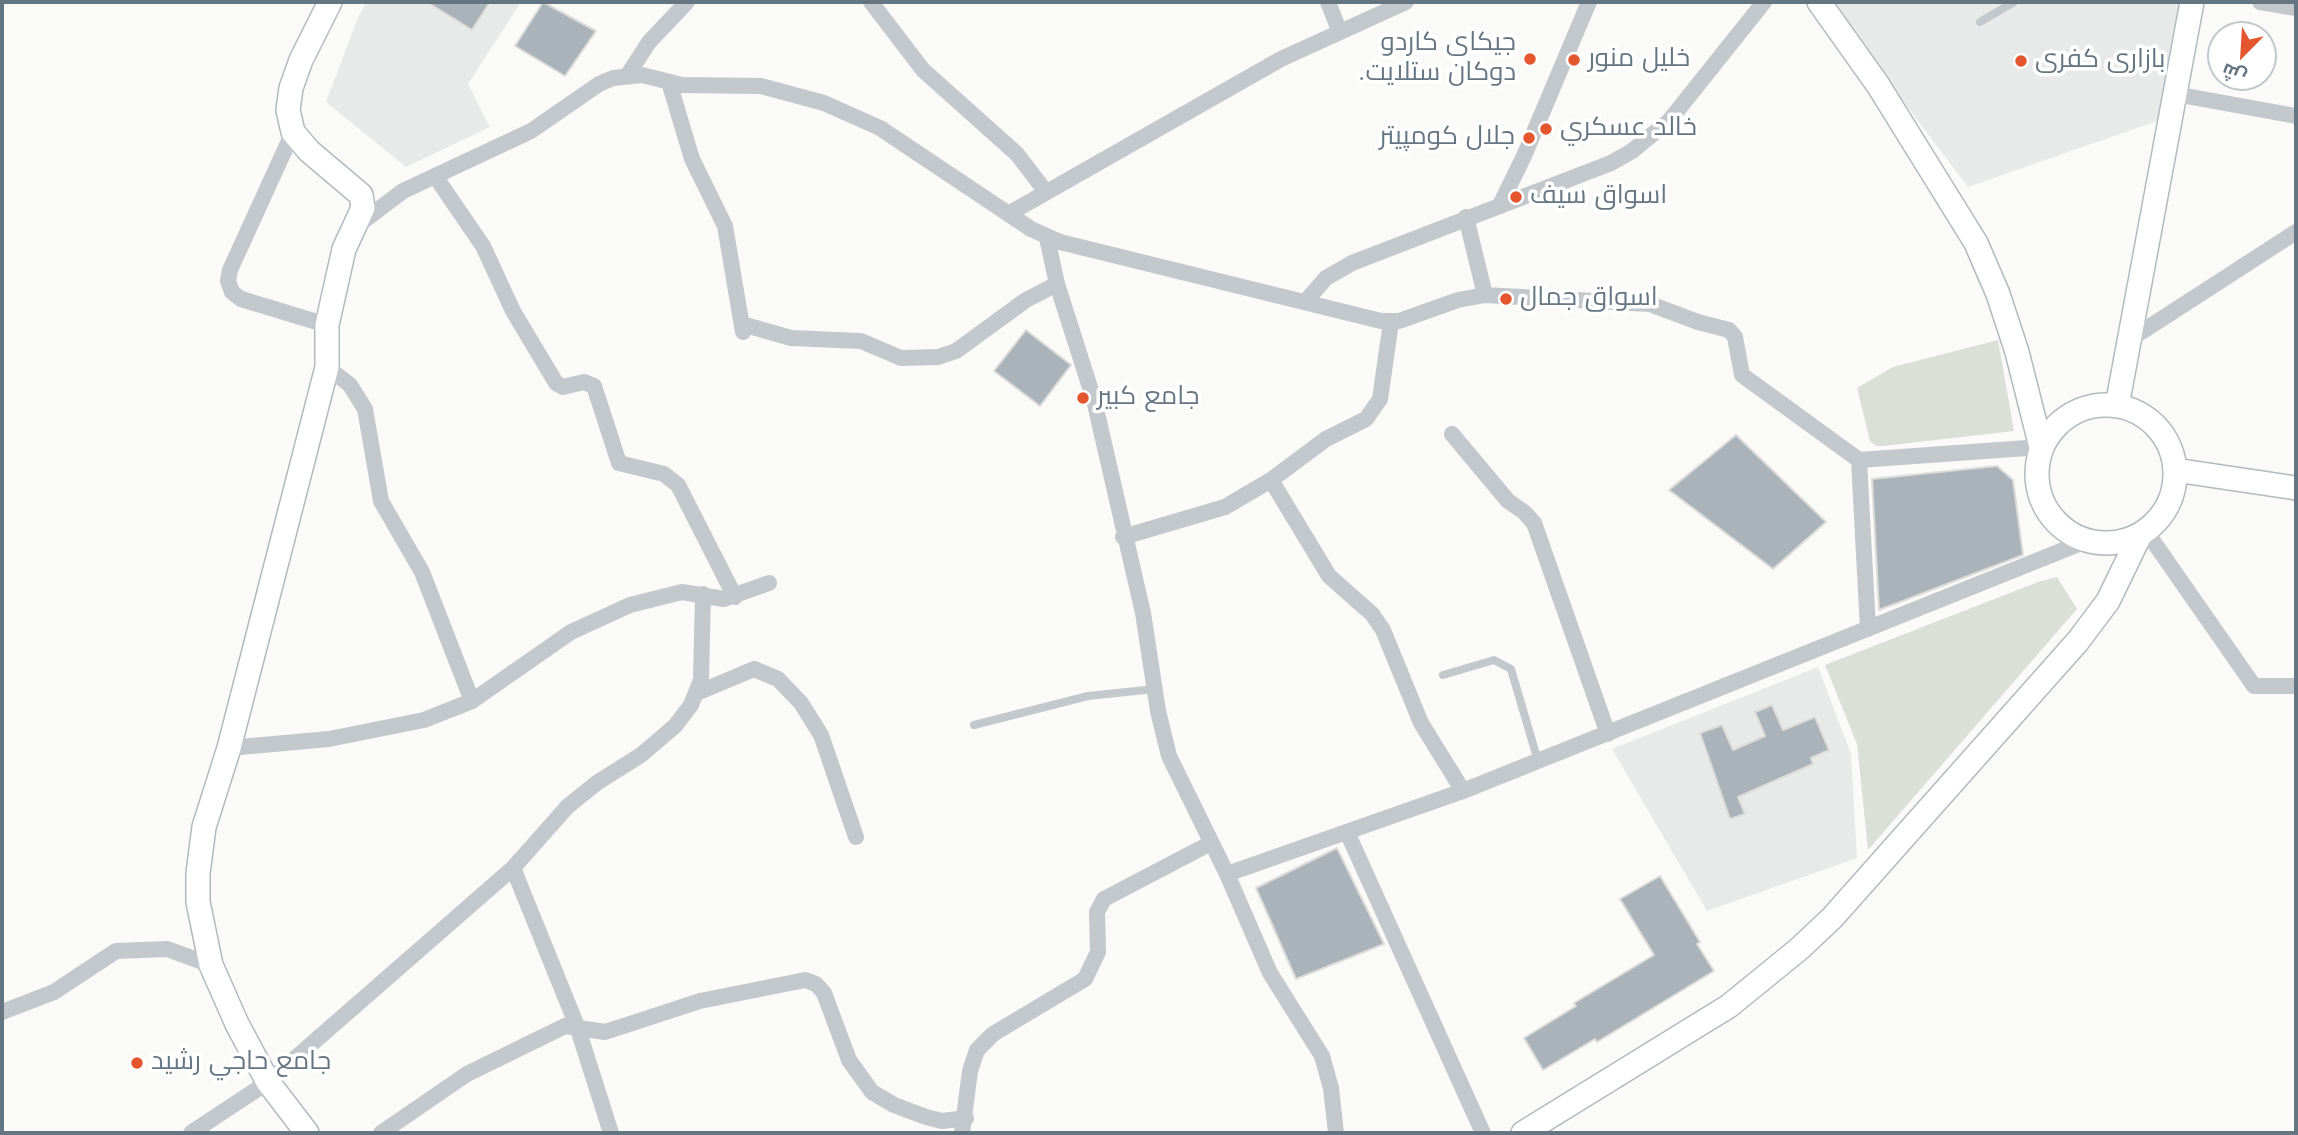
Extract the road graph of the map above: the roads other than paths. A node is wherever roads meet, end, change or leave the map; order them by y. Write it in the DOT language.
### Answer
graph roads {
  1 [pos="330,2"];
  2 [pos="687,2"];
  3 [pos="871,2"];
  4 [pos="1328,2"];
  5 [pos="1406,2"];
  6 [pos="1589,2"];
  7 [pos="1764,2"];
  8 [pos="1819,2"];
  9 [pos="2014,2"];
  10 [pos="2192,2"];
  11 [pos="2260,2"];
  12 [pos="2296,8"];
  13 [pos="1980,22"];
  14 [pos="1339,30"];
  15 [pos="627,76"];
  16 [pos="670,82"];
  17 [pos="2175,94"];
  18 [pos="2296,116"];
  19 [pos="293,132"];
  20 [pos="435,176"];
  21 [pos="1046,192"];
  22 [pos="1500,205"];
  23 [pos="1010,213"];
  24 [pos="1466,217"];
  25 [pos="357,226"];
  26 [pos="2296,232"];
  27 [pos="1047,237"];
  28 [pos="1057,284"];
  29 [pos="1485,295"];
  30 [pos="1306,301"];
  31 [pos="1391,322"];
  32 [pos="327,325"];
  33 [pos="2129,340"];
  34 [pos="327,367"];
  35 [pos="2117,406"];
  36 [pos="1452,434"];
  37 [pos="2041,447"];
  38 [pos="1859,460"];
  39 [pos="2175,470"];
  40 [pos="1271,480"];
  41 [pos="2296,488"];
  42 [pos="2143,533"];
  43 [pos="1123,537"];
  44 [pos="2087,541"];
  45 [pos="769,583"];
  46 [pos="703,594"];
  47 [pos="735,597"];
  48 [pos="1868,629"];
  49 [pos="1443,675"];
  50 [pos="2296,686"];
  51 [pos="1155,689"];
  52 [pos="696,693"];
  53 [pos="472,701"];
  54 [pos="974,725"];
  55 [pos="1608,734"];
  56 [pos="229,748"];
  57 [pos="1538,761"];
  58 [pos="1463,792"];
  59 [pos="1347,832"];
  60 [pos="856,837"];
  61 [pos="1210,843"];
  62 [pos="513,868"];
  63 [pos="1227,874"];
  64 [pos="211,965"];
  65 [pos="2,1012"];
  66 [pos="577,1026"];
  67 [pos="268,1082"];
  68 [pos="964,1126"];
  69 [pos="191,1133"];
  70 [pos="307,1133"];
  71 [pos="381,1133"];
  72 [pos="611,1133"];
  73 [pos="1336,1133"];
  74 [pos="1483,1133"];
  75 [pos="1523,1133"];
  1 -- 19 [label="street"];
  2 -- 15 [label="street"];
  3 -- 21 [label="street"];
  4 -- 14 [label="street"];
  5 -- 14 [label="street"];
  6 -- 22 [label="street"];
  7 -- 22 [label="street"];
  8 -- 37 [label="street"];
  9 -- 13 [label="lane"];
  10 -- 17 [label="street"];
  11 -- 12 [label="street"];
  14 -- 21 [label="street"];
  15 -- 16 [label="street"];
  15 -- 20 [label="street"];
  16 -- 23 [label="street"];
  16 -- 28 [label="street"];
  17 -- 18 [label="street"];
  17 -- 33 [label="street"];
  19 -- 25 [label="street"];
  19 -- 32 [label="street"];
  20 -- 25 [label="street"];
  20 -- 47 [label="street"];
  21 -- 23 [label="street"];
  22 -- 24 [label="street"];
  23 -- 27 [label="street"];
  24 -- 29 [label="street"];
  24 -- 30 [label="street"];
  25 -- 32 [label="street"];
  26 -- 33 [label="street"];
  27 -- 28 [label="street"];
  27 -- 30 [label="street"];
  28 -- 43 [label="street"];
  29 -- 31 [label="street"];
  29 -- 38 [label="street"];
  30 -- 31 [label="street"];
  31 -- 40 [label="street"];
  32 -- 34 [label="street"];
  33 -- 35 [label="street"];
  34 -- 53 [label="street"];
  34 -- 56 [label="street"];
  35 -- 37 [label="street"];
  35 -- 39 [label="street"];
  36 -- 55 [label="street"];
  37 -- 38 [label="street"];
  37 -- 44 [label="street"];
  38 -- 48 [label="street"];
  39 -- 41 [label="street"];
  39 -- 42 [label="street"];
  40 -- 43 [label="street"];
  40 -- 58 [label="street"];
  42 -- 44 [label="street"];
  42 -- 50 [label="street"];
  42 -- 75 [label="street"];
  43 -- 51 [label="street"];
  44 -- 48 [label="street"];
  45 -- 47 [label="street"];
  46 -- 47 [label="street"];
  46 -- 52 [label="street"];
  46 -- 53 [label="street"];
  48 -- 55 [label="street"];
  49 -- 57 [label="lane"];
  51 -- 54 [label="lane"];
  51 -- 61 [label="street"];
  52 -- 60 [label="street"];
  52 -- 62 [label="street"];
  53 -- 56 [label="street"];
  55 -- 57 [label="street"];
  56 -- 64 [label="street"];
  57 -- 58 [label="street"];
  58 -- 59 [label="street"];
  59 -- 63 [label="street"];
  59 -- 74 [label="street"];
  61 -- 63 [label="street"];
  61 -- 68 [label="street"];
  62 -- 66 [label="street"];
  62 -- 67 [label="street"];
  63 -- 73 [label="street"];
  64 -- 65 [label="street"];
  64 -- 67 [label="street"];
  66 -- 68 [label="street"];
  66 -- 71 [label="street"];
  66 -- 72 [label="street"];
  67 -- 69 [label="street"];
  67 -- 70 [label="street"];
}
